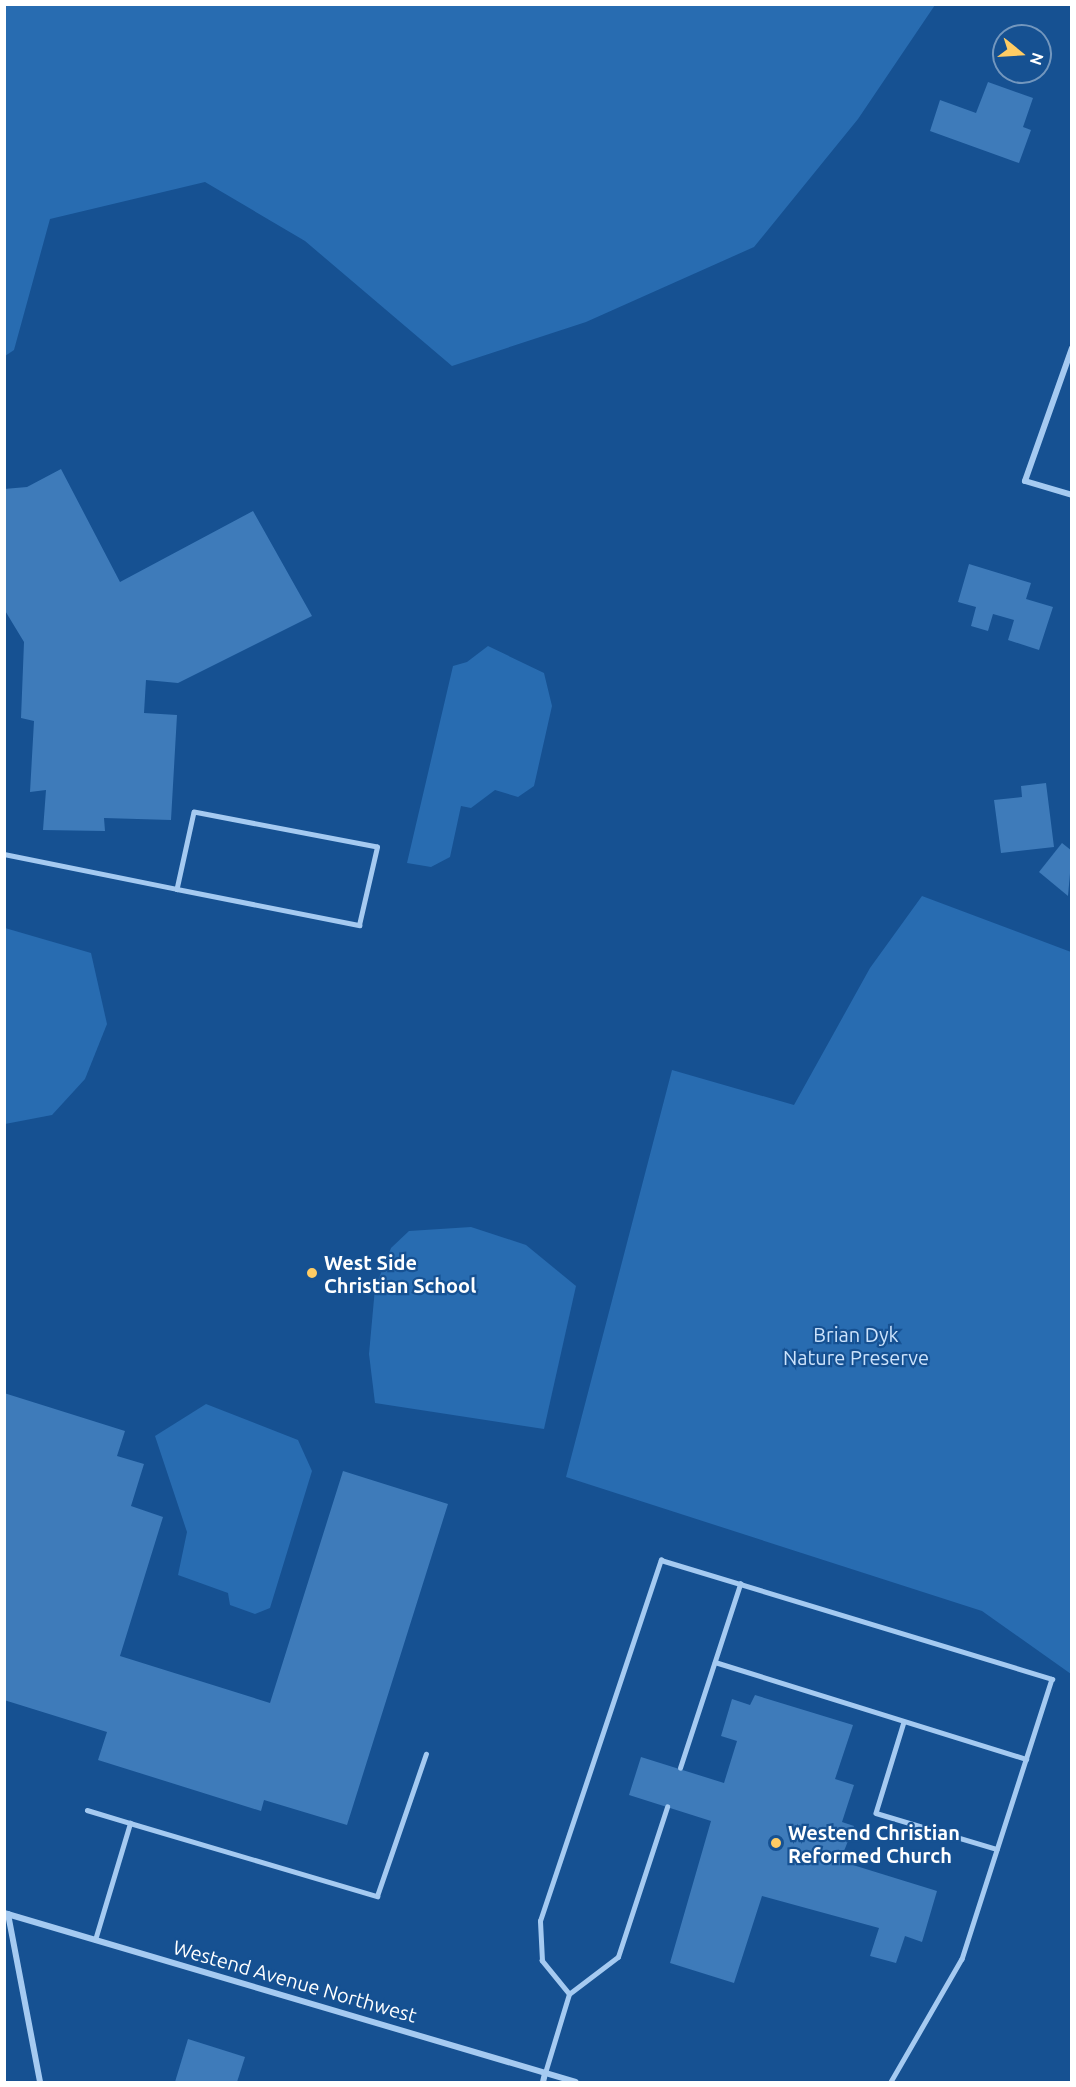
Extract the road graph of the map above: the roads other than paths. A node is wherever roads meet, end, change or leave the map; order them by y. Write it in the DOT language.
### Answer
graph roads {
  1 [pos="1071,348"];
  2 [pos="1071,495"];
  3 [pos="4,854"];
  4 [pos="177,889"];
  5 [pos="740,1584"];
  6 [pos="716,1662"];
  7 [pos="904,1722"];
  8 [pos="426,1754"];
  9 [pos="1026,1759"];
  10 [pos="680,1768"];
  11 [pos="667,1807"];
  12 [pos="87,1810"];
  13 [pos="130,1823"];
  14 [pos="997,1850"];
  15 [pos="6,1913"];
  16 [pos="95,1940"];
  17 [pos="569,1994"];
  18 [pos="545,2073"];
  19 [pos="40,2082"];
  20 [pos="543,2082"];
  21 [pos="576,2082"];
  22 [pos="891,2082"];
  1 -- 2 [label="street"];
  3 -- 4 [label="lane"];
  4 -- 4 [label="lane"];
  5 -- 6 [label="lane"];
  5 -- 9 [label="lane"];
  5 -- 17 [label="lane"];
  6 -- 7 [label="lane"];
  6 -- 10 [label="lane"];
  7 -- 9 [label="lane"];
  7 -- 14 [label="lane"];
  8 -- 13 [label="lane"];
  9 -- 14 [label="lane"];
  11 -- 17 [label="lane"];
  12 -- 13 [label="lane"];
  13 -- 16 [label="lane"];
  14 -- 22 [label="lane"];
  15 -- 16 [label="street, Westend Avenue Northwest"];
  15 -- 19 [label="street"];
  16 -- 18 [label="street, Westend Avenue Northwest"];
  17 -- 18 [label="lane"];
  18 -- 20 [label="street"];
  18 -- 21 [label="street, Westend Avenue Northwest"];
}
